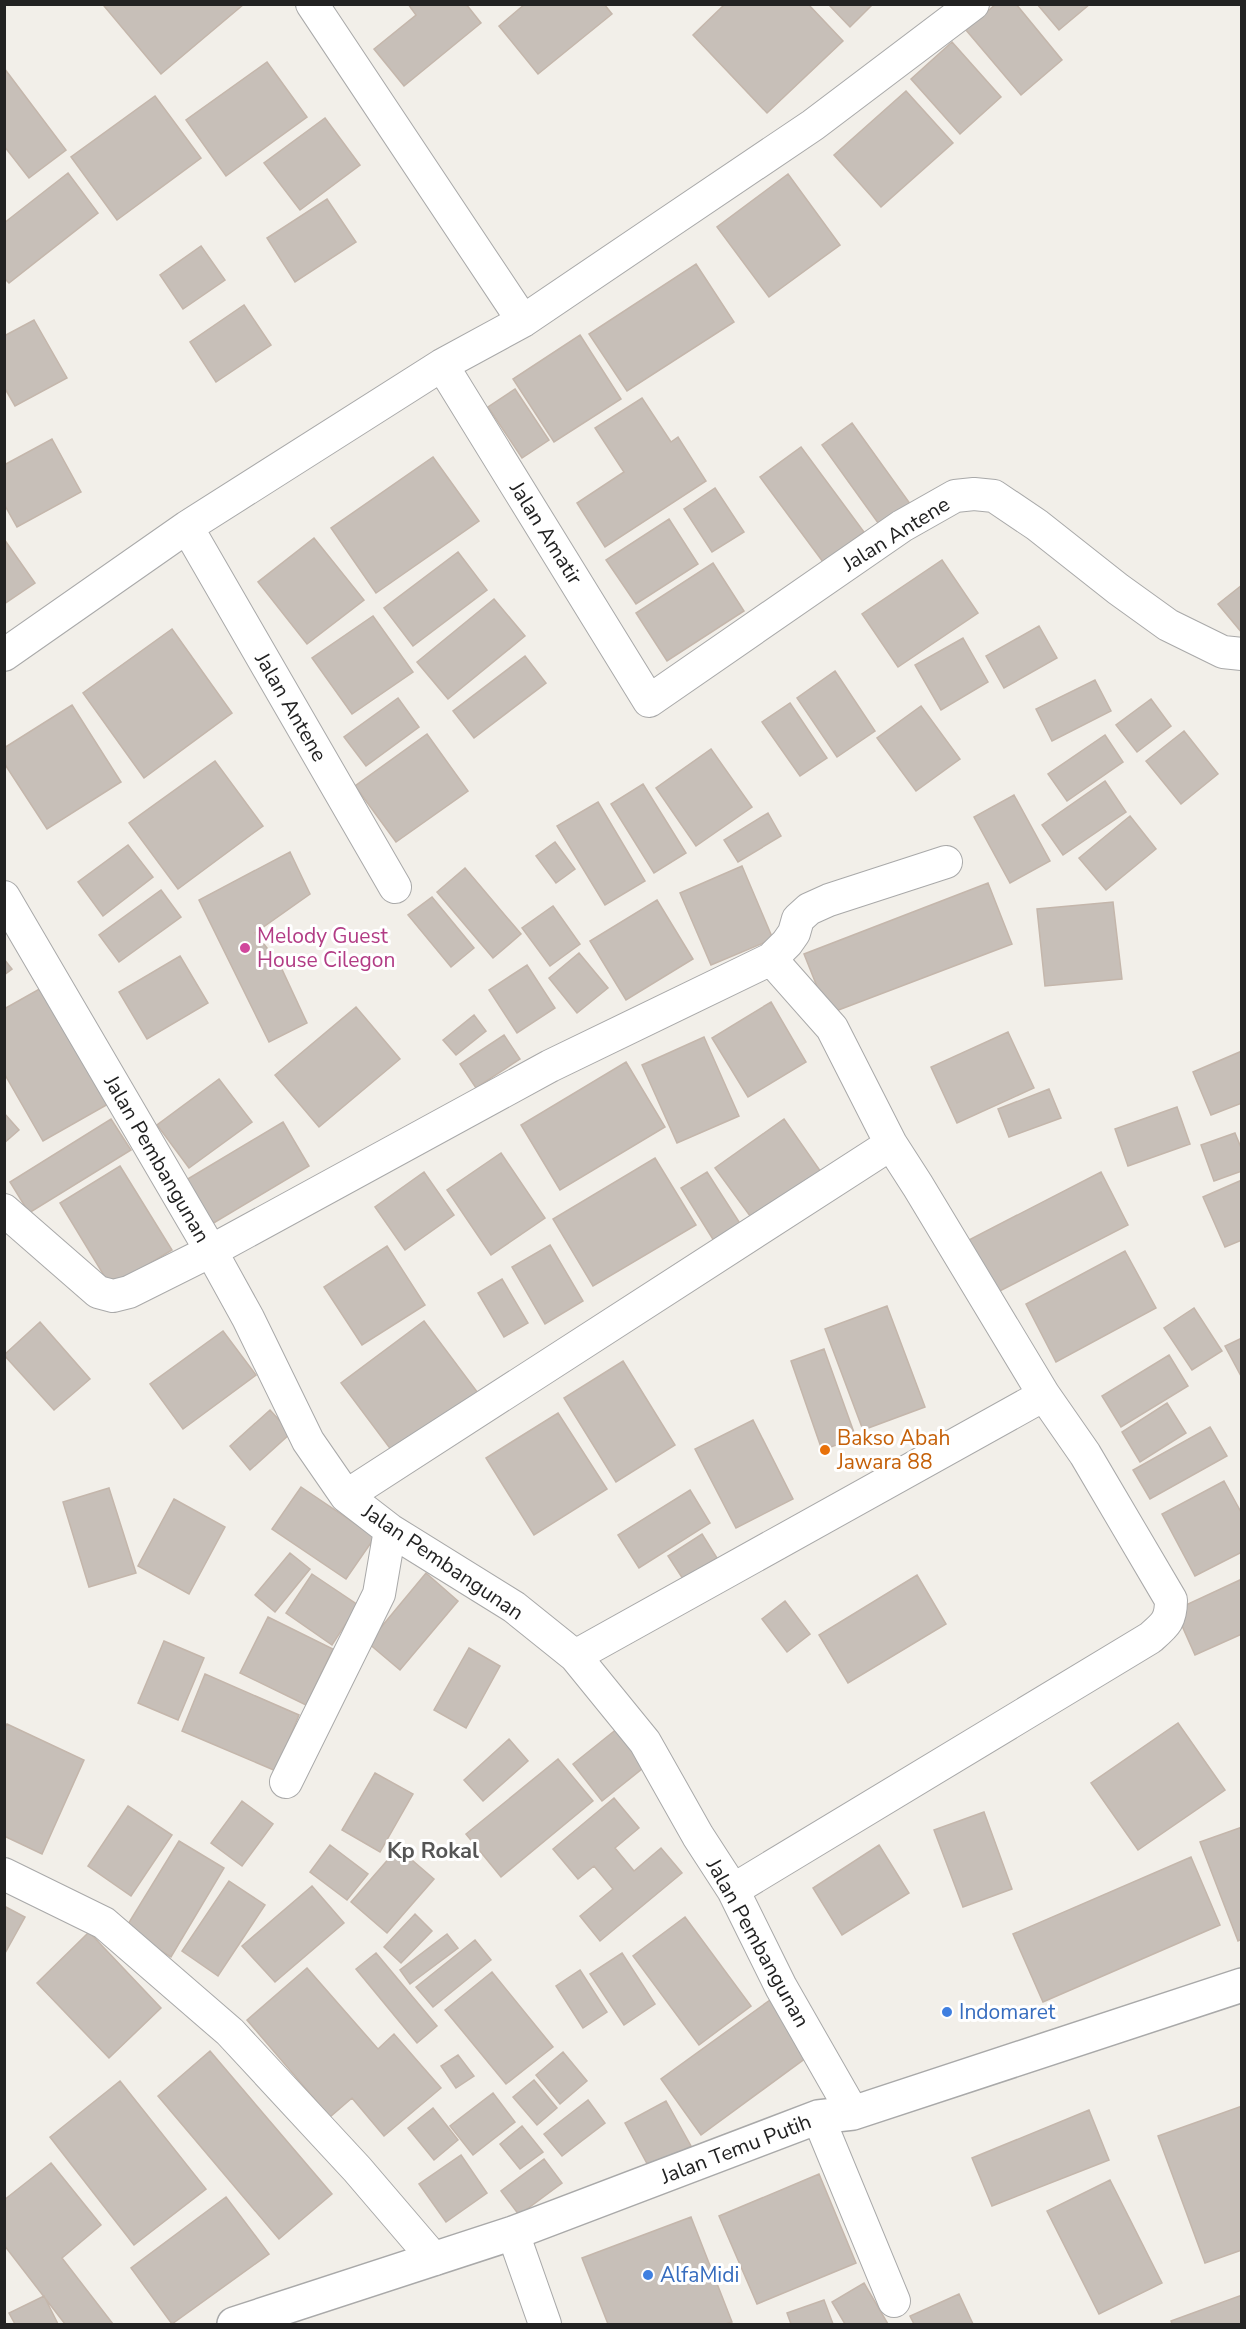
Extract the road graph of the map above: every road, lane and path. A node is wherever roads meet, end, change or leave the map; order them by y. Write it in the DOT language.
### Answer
graph roads {
  1 [pos="312,4"];
  2 [pos="973,4"];
  3 [pos="523,321"];
  4 [pos="442,365"];
  5 [pos="187,527"];
  6 [pos="1242,654"];
  7 [pos="4,655"];
  8 [pos="649,701"];
  9 [pos="946,862"];
  10 [pos="395,887"];
  11 [pos="4,897"];
  12 [pos="771,959"];
  13 [pos="891,1144"];
  14 [pos="4,1210"];
  15 [pos="211,1251"];
  16 [pos="1044,1395"];
  17 [pos="346,1496"];
  18 [pos="390,1530"];
  19 [pos="575,1656"];
  20 [pos="286,1782"];
  21 [pos="4,1874"];
  22 [pos="733,1890"];
  23 [pos="1242,1985"];
  24 [pos="853,2113"];
  25 [pos="818,2117"];
  26 [pos="513,2233"];
  27 [pos="434,2259"];
  28 [pos="894,2301"];
  29 [pos="234,2325"];
  30 [pos="545,2325"];
  1 -- 3 [label="street"];
  2 -- 3 [label="street"];
  3 -- 4 [label="street"];
  4 -- 5 [label="street"];
  4 -- 8 [label="street, Jalan Amatir"];
  5 -- 7 [label="street"];
  5 -- 10 [label="street, Jalan Antene"];
  6 -- 8 [label="street, Jalan Antene"];
  9 -- 12 [label="street"];
  11 -- 15 [label="street, Jalan Pembangunan"];
  12 -- 13 [label="street"];
  12 -- 15 [label="street"];
  13 -- 16 [label="street"];
  13 -- 17 [label="street"];
  14 -- 15 [label="street"];
  15 -- 17 [label="street, Jalan Pembangunan"];
  16 -- 19 [label="street"];
  16 -- 22 [label="street"];
  17 -- 18 [label="street, Jalan Pembangunan"];
  18 -- 19 [label="street, Jalan Pembangunan"];
  18 -- 20 [label="street"];
  19 -- 22 [label="street, Jalan Pembangunan"];
  21 -- 27 [label="street"];
  22 -- 24 [label="street, Jalan Pembangunan"];
  23 -- 24 [label="street, Jalan Temu Putih"];
  24 -- 25 [label="street, Jalan Temu Putih"];
  25 -- 26 [label="street, Jalan Temu Putih"];
  25 -- 28 [label="street"];
  26 -- 27 [label="street, Jalan Temu Putih"];
  26 -- 30 [label="street"];
  27 -- 29 [label="street, Jalan Temu Putih"];
}
